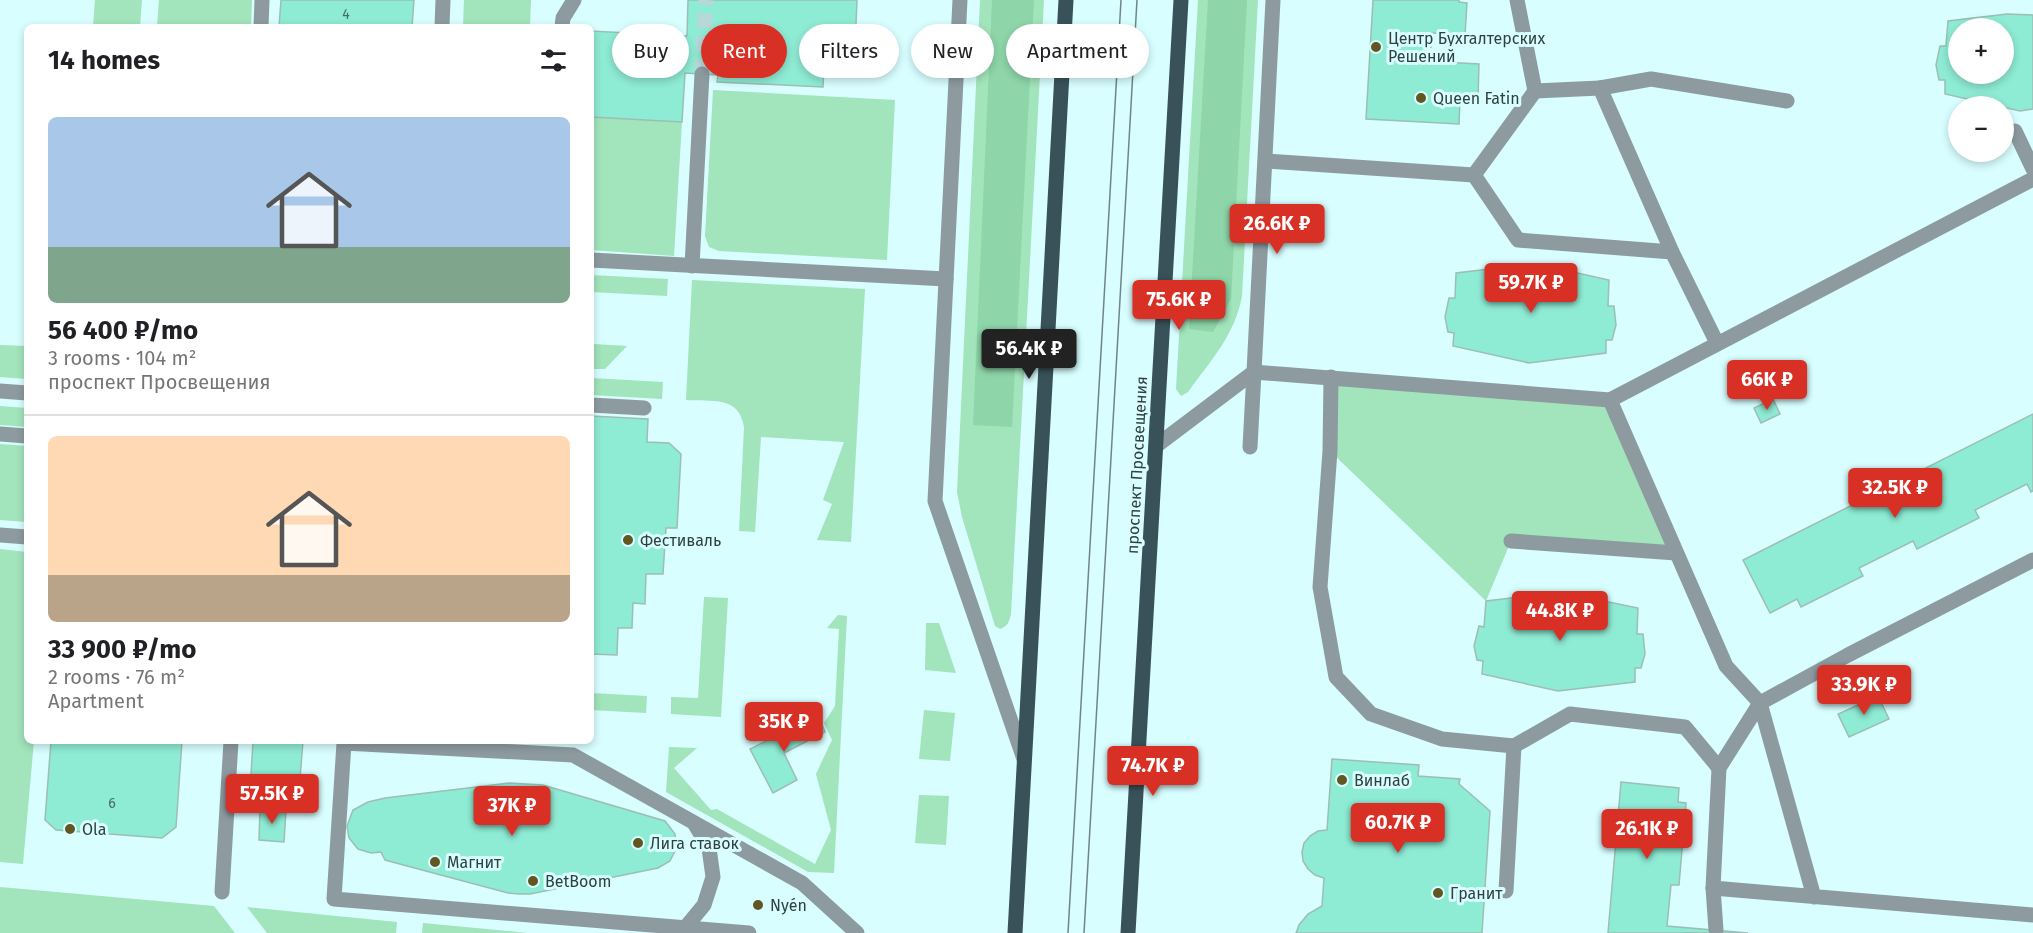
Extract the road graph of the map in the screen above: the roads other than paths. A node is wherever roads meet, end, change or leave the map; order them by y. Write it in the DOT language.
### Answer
graph roads {
  1 [pos="262,0"];
  2 [pos="443,0"];
  3 [pos="574,0"];
  4 [pos="960,0"];
  5 [pos="1066,0"];
  6 [pos="1181,0"];
  7 [pos="1273,0"];
  8 [pos="1517,0"];
  9 [pos="261,24"];
  10 [pos="442,24"];
  11 [pos="562,24"];
  12 [pos="702,78"];
  13 [pos="1600,88"];
  14 [pos="1534,91"];
  15 [pos="1787,101"];
  16 [pos="2015,131"];
  17 [pos="1266,161"];
  18 [pos="2033,169"];
  19 [pos="1474,175"];
  20 [pos="2033,178"];
  21 [pos="1672,252"];
  22 [pos="594,260"];
  23 [pos="692,266"];
  24 [pos="946,279"];
  25 [pos="1717,343"];
  26 [pos="1254,372"];
  27 [pos="1331,377"];
  28 [pos="0,391"];
  29 [pos="24,393"];
  30 [pos="1610,400"];
  31 [pos="594,405"];
  32 [pos="644,408"];
  33 [pos="0,434"];
  34 [pos="24,436"];
  35 [pos="1156,446"];
  36 [pos="1250,447"];
  37 [pos="0,535"];
  38 [pos="24,537"];
  39 [pos="1511,541"];
  40 [pos="1676,553"];
  41 [pos="2033,560"];
  42 [pos="1760,703"];
  43 [pos="231,744"];
  44 [pos="344,744"];
  45 [pos="379,744"];
  46 [pos="1514,746"];
  47 [pos="1025,761"];
  48 [pos="1719,768"];
  49 [pos="694,822"];
  50 [pos="1713,888"];
  51 [pos="1506,891"];
  52 [pos="222,892"];
  53 [pos="1814,897"];
  54 [pos="2033,915"];
  55 [pos="584,926"];
  56 [pos="685,928"];
  57 [pos="1716,930"];
  58 [pos="749,933"];
  59 [pos="858,933"];
  60 [pos="1015,933"];
  61 [pos="1128,933"];
  1 -- 9 [label="street"];
  2 -- 10 [label="street"];
  3 -- 11 [label="street"];
  4 -- 24 [label="street"];
  5 -- 47 [label="main road"];
  6 -- 35 [label="main road, проспект Просвещения"];
  7 -- 17 [label="street"];
  8 -- 14 [label="street"];
  12 -- 23 [label="street"];
  13 -- 14 [label="street"];
  13 -- 15 [label="street"];
  13 -- 21 [label="street"];
  14 -- 19 [label="street"];
  16 -- 18 [label="street"];
  17 -- 19 [label="street"];
  17 -- 26 [label="street"];
  19 -- 21 [label="street"];
  20 -- 25 [label="street"];
  21 -- 25 [label="street"];
  22 -- 23 [label="street"];
  23 -- 24 [label="street"];
  24 -- 47 [label="street"];
  25 -- 30 [label="street"];
  26 -- 27 [label="street"];
  26 -- 35 [label="street"];
  26 -- 36 [label="street"];
  27 -- 30 [label="street"];
  27 -- 46 [label="street"];
  28 -- 29 [label="street"];
  30 -- 40 [label="street"];
  31 -- 32 [label="street"];
  33 -- 34 [label="street"];
  35 -- 61 [label="main road, проспект Просвещения"];
  37 -- 38 [label="street"];
  39 -- 40 [label="street"];
  40 -- 42 [label="street"];
  41 -- 42 [label="street"];
  42 -- 48 [label="street"];
  42 -- 53 [label="street"];
  43 -- 52 [label="street"];
  44 -- 55 [label="street"];
  45 -- 49 [label="street"];
  46 -- 48 [label="street"];
  46 -- 51 [label="street"];
  47 -- 60 [label="main road"];
  48 -- 50 [label="street"];
  49 -- 56 [label="street"];
  49 -- 59 [label="street"];
  50 -- 53 [label="street"];
  50 -- 57 [label="street"];
  53 -- 54 [label="street"];
  55 -- 56 [label="street"];
  56 -- 58 [label="street"];
}
